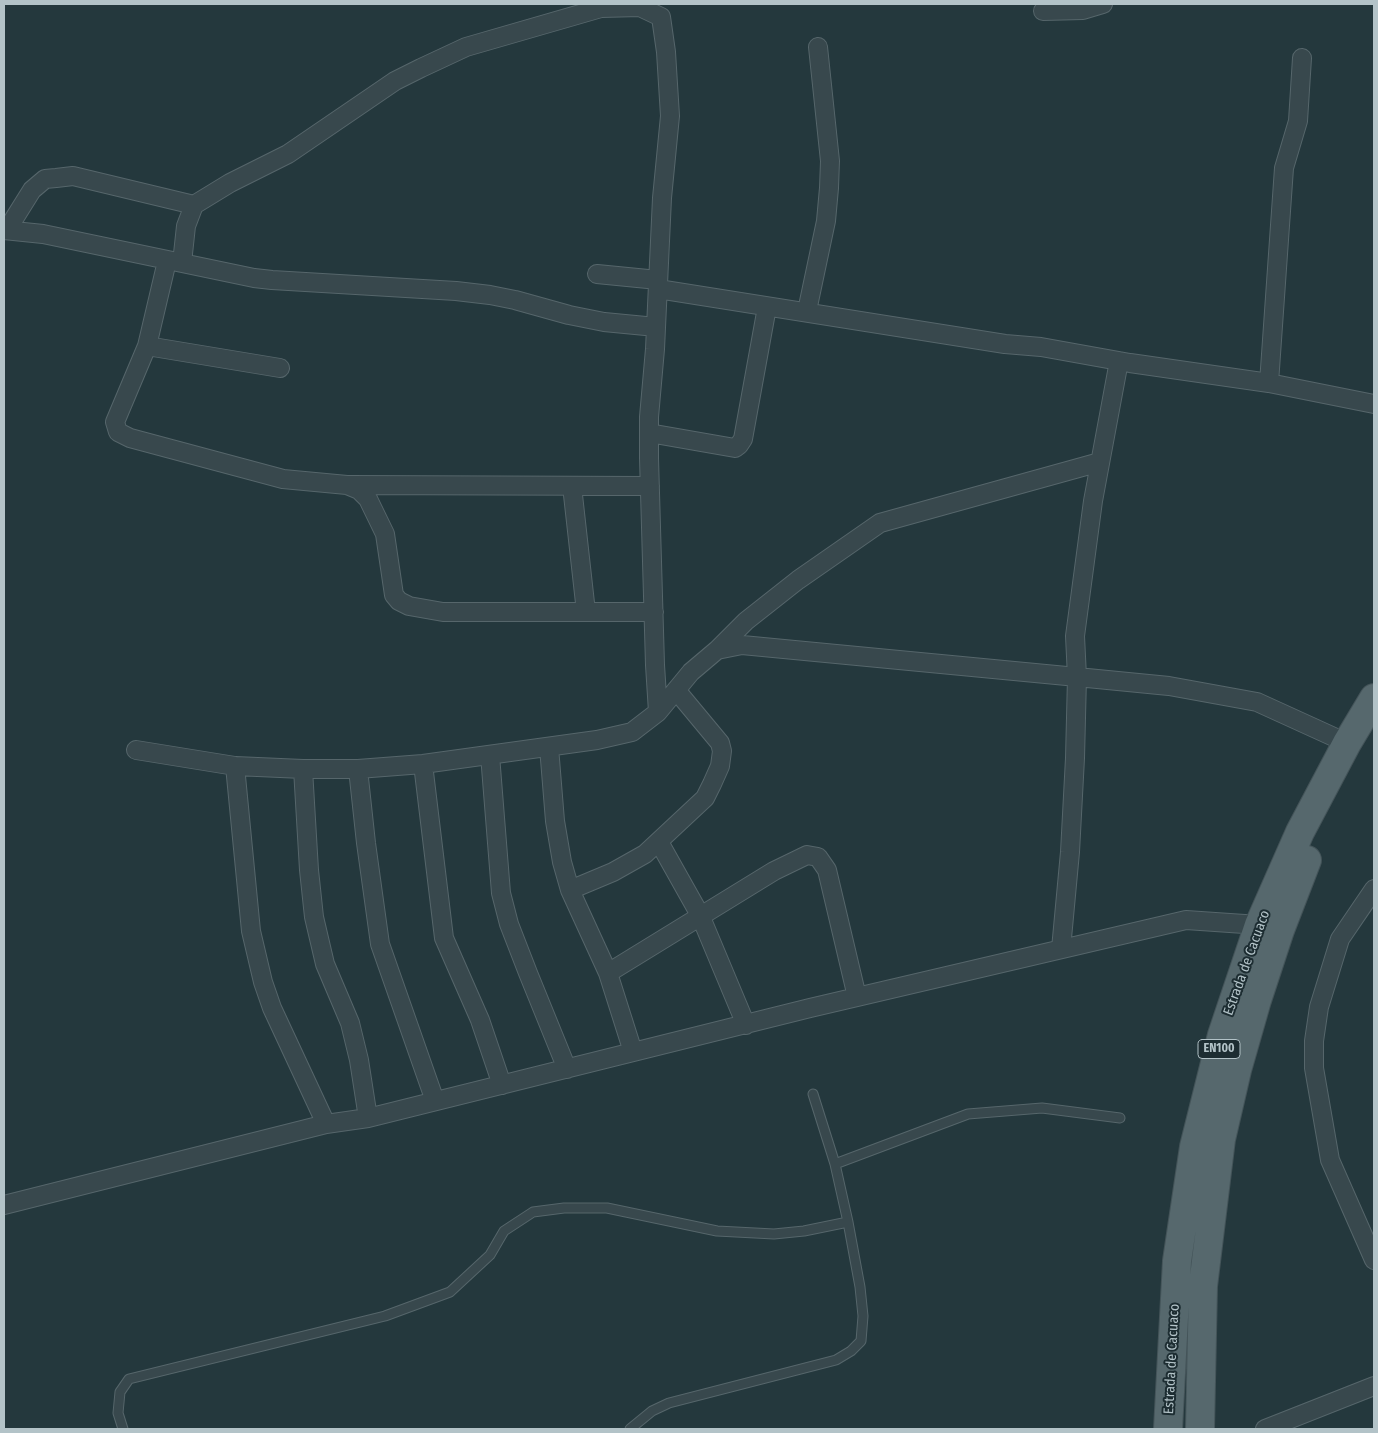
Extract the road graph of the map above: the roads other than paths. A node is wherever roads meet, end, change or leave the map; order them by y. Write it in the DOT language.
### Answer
graph roads {
  1 [pos="1103,4"];
  2 [pos="1043,11"];
  3 [pos="818,47"];
  4 [pos="1302,58"];
  5 [pos="194,205"];
  6 [pos="5,230"];
  7 [pos="175,262"];
  8 [pos="597,274"];
  9 [pos="658,284"];
  10 [pos="767,307"];
  11 [pos="807,311"];
  12 [pos="656,327"];
  13 [pos="148,346"];
  14 [pos="1119,361"];
  15 [pos="280,368"];
  16 [pos="1269,383"];
  17 [pos="1374,404"];
  18 [pos="650,433"];
  19 [pos="1100,462"];
  20 [pos="347,486"];
  21 [pos="572,486"];
  22 [pos="650,486"];
  23 [pos="586,612"];
  24 [pos="654,612"];
  25 [pos="717,650"];
  26 [pos="1077,678"];
  27 [pos="676,690"];
  28 [pos="1374,698"];
  29 [pos="658,712"];
  30 [pos="1374,727"];
  31 [pos="1347,742"];
  32 [pos="549,747"];
  33 [pos="136,750"];
  34 [pos="490,755"];
  35 [pos="423,764"];
  36 [pos="235,766"];
  37 [pos="358,769"];
  38 [pos="303,770"];
  39 [pos="659,842"];
  40 [pos="570,890"];
  41 [pos="1373,898"];
  42 [pos="700,915"];
  43 [pos="1259,926"];
  44 [pos="1061,949"];
  45 [pos="608,973"];
  46 [pos="857,997"];
  47 [pos="746,1025"];
  48 [pos="633,1052"];
  49 [pos="567,1069"];
  50 [pos="502,1085"];
  51 [pos="813,1094"];
  52 [pos="435,1101"];
  53 [pos="368,1118"];
  54 [pos="1120,1118"];
  55 [pos="326,1124"];
  56 [pos="835,1164"];
  57 [pos="4,1205"];
  58 [pos="848,1222"];
  59 [pos="1374,1260"];
  60 [pos="1374,1386"];
  61 [pos="123,1429"];
  62 [pos="630,1429"];
  63 [pos="1168,1429"];
  64 [pos="1200,1429"];
  65 [pos="1265,1429"];
  1 -- 2 [label="street"];
  3 -- 11 [label="street"];
  4 -- 16 [label="street"];
  5 -- 6 [label="street"];
  5 -- 7 [label="street"];
  5 -- 9 [label="street"];
  6 -- 7 [label="street"];
  7 -- 12 [label="street"];
  7 -- 13 [label="street"];
  8 -- 9 [label="street"];
  9 -- 10 [label="street"];
  9 -- 12 [label="street"];
  10 -- 11 [label="street"];
  10 -- 18 [label="street"];
  11 -- 14 [label="street"];
  12 -- 18 [label="street"];
  13 -- 15 [label="street"];
  13 -- 20 [label="street"];
  14 -- 16 [label="street"];
  14 -- 19 [label="street"];
  16 -- 17 [label="street"];
  18 -- 22 [label="street"];
  19 -- 25 [label="street"];
  19 -- 26 [label="street"];
  20 -- 21 [label="street"];
  20 -- 23 [label="street"];
  21 -- 22 [label="street"];
  21 -- 23 [label="street"];
  22 -- 24 [label="street"];
  23 -- 24 [label="street"];
  24 -- 29 [label="street"];
  25 -- 26 [label="street"];
  25 -- 27 [label="street"];
  26 -- 31 [label="street"];
  26 -- 44 [label="street"];
  27 -- 29 [label="street"];
  27 -- 39 [label="street"];
  28 -- 31 [label="main road, Estrada de Cacuaco / EN100"];
  29 -- 32 [label="street"];
  30 -- 64 [label="main road, Estrada de Cacuaco / EN100"];
  31 -- 43 [label="main road, Estrada de Cacuaco / EN100"];
  32 -- 34 [label="street"];
  32 -- 40 [label="street"];
  33 -- 36 [label="street"];
  34 -- 35 [label="street"];
  34 -- 49 [label="street"];
  35 -- 37 [label="street"];
  35 -- 50 [label="street"];
  36 -- 38 [label="street"];
  36 -- 55 [label="street"];
  37 -- 38 [label="street"];
  37 -- 52 [label="street"];
  38 -- 53 [label="street"];
  39 -- 40 [label="street"];
  39 -- 42 [label="street"];
  40 -- 45 [label="street"];
  41 -- 59 [label="street"];
  42 -- 45 [label="street"];
  42 -- 46 [label="street"];
  42 -- 47 [label="street"];
  43 -- 44 [label="street"];
  43 -- 63 [label="main road, Estrada de Cacuaco / EN100"];
  44 -- 46 [label="street"];
  45 -- 48 [label="street"];
  46 -- 47 [label="street"];
  47 -- 48 [label="street"];
  48 -- 49 [label="street"];
  49 -- 50 [label="street"];
  50 -- 52 [label="street"];
  51 -- 56 [label="lane"];
  52 -- 53 [label="street"];
  53 -- 55 [label="street"];
  54 -- 56 [label="lane"];
  55 -- 57 [label="street"];
  56 -- 58 [label="lane"];
  58 -- 61 [label="lane"];
  58 -- 62 [label="lane"];
  60 -- 65 [label="street"];
}
